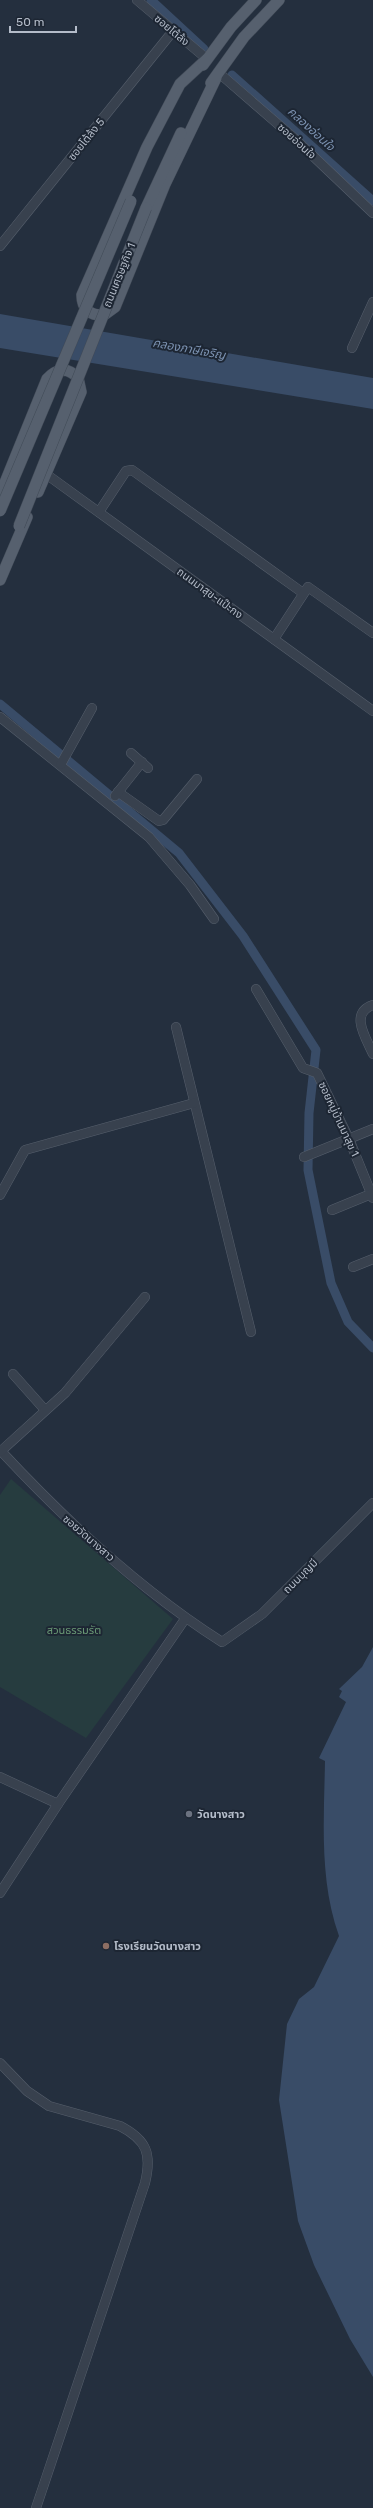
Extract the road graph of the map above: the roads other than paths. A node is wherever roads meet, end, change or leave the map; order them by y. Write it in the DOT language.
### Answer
graph roads {
  1 [pos="137,0"];
  2 [pos="256,0"];
  3 [pos="279,0"];
  4 [pos="173,31"];
  5 [pos="207,59"];
  6 [pos="217,76"];
  7 [pos="373,212"];
  8 [pos="0,246"];
  9 [pos="373,302"];
  10 [pos="352,348"];
  11 [pos="46,474"];
  12 [pos="0,495"];
  13 [pos="0,510"];
  14 [pos="99,512"];
  15 [pos="0,573"];
  16 [pos="0,580"];
  17 [pos="303,593"];
  18 [pos="373,632"];
  19 [pos="274,639"];
  20 [pos="92,708"];
  21 [pos="373,711"];
  22 [pos="0,717"];
  23 [pos="131,752"];
  24 [pos="60,764"];
  25 [pos="197,779"];
  26 [pos="118,792"];
  27 [pos="110,803"];
  28 [pos="214,919"];
  29 [pos="256,989"];
  30 [pos="373,1005"];
  31 [pos="176,1027"];
  32 [pos="373,1054"];
  33 [pos="194,1103"];
  34 [pos="373,1129"];
  35 [pos="349,1139"];
  36 [pos="304,1158"];
  37 [pos="0,1195"];
  38 [pos="372,1196"];
  39 [pos="332,1210"];
  40 [pos="373,1259"];
  41 [pos="354,1267"];
  42 [pos="145,1297"];
  43 [pos="251,1332"];
  44 [pos="13,1374"];
  45 [pos="45,1410"];
  46 [pos="1,1450"];
  47 [pos="373,1503"];
  48 [pos="185,1619"];
  49 [pos="222,1642"];
  50 [pos="0,1777"];
  51 [pos="58,1804"];
  52 [pos="0,1893"];
  53 [pos="0,2063"];
  54 [pos="36,2508"];
  1 -- 4 [label="street, ซอยโต้ล้ง"];
  2 -- 5 [label="main road, ถนนเศรษฐกิจ 1"];
  3 -- 6 [label="main road, ถนนเศรษฐกิจ 1"];
  4 -- 5 [label="street, ซอยโต้ล้ง"];
  4 -- 8 [label="street, ซอยโต้ล้ง 5"];
  5 -- 6 [label="main road"];
  5 -- 13 [label="main road, ถนนเศรษฐกิจ 1, bridge"];
  6 -- 7 [label="street, ซอยอ่อนใจ"];
  6 -- 15 [label="main road, ถนนเศรษฐกิจ 1, bridge"];
  9 -- 10 [label="street"];
  11 -- 12 [label="main road"];
  11 -- 14 [label="street, ถนนมาสุข-แป๊ะกง"];
  11 -- 16 [label="main road"];
  14 -- 17 [label="street"];
  14 -- 19 [label="street, ถนนมาสุข-แป๊ะกง"];
  17 -- 18 [label="street"];
  17 -- 19 [label="street"];
  19 -- 21 [label="street, ถนนมาสุข-แป๊ะกง"];
  20 -- 24 [label="street"];
  22 -- 24 [label="street"];
  23 -- 26 [label="street"];
  24 -- 27 [label="street"];
  25 -- 26 [label="street"];
  26 -- 27 [label="street"];
  27 -- 28 [label="street"];
  29 -- 35 [label="street, ซอยหมู่บ้านมาสุข 1"];
  30 -- 32 [label="street"];
  31 -- 33 [label="street"];
  33 -- 37 [label="street"];
  33 -- 43 [label="street"];
  34 -- 35 [label="street"];
  35 -- 36 [label="street"];
  35 -- 38 [label="street, ซอยหมู่บ้านมาสุข 1"];
  38 -- 39 [label="street"];
  40 -- 41 [label="street"];
  42 -- 45 [label="street"];
  44 -- 45 [label="street"];
  45 -- 46 [label="street"];
  46 -- 48 [label="street, ซอยวัดนางสาว"];
  47 -- 49 [label="street, ถนนบุญมี"];
  48 -- 49 [label="street, ซอยวัดนางสาว"];
  48 -- 51 [label="street"];
  50 -- 51 [label="street"];
  51 -- 52 [label="street"];
  53 -- 54 [label="street"];
}
